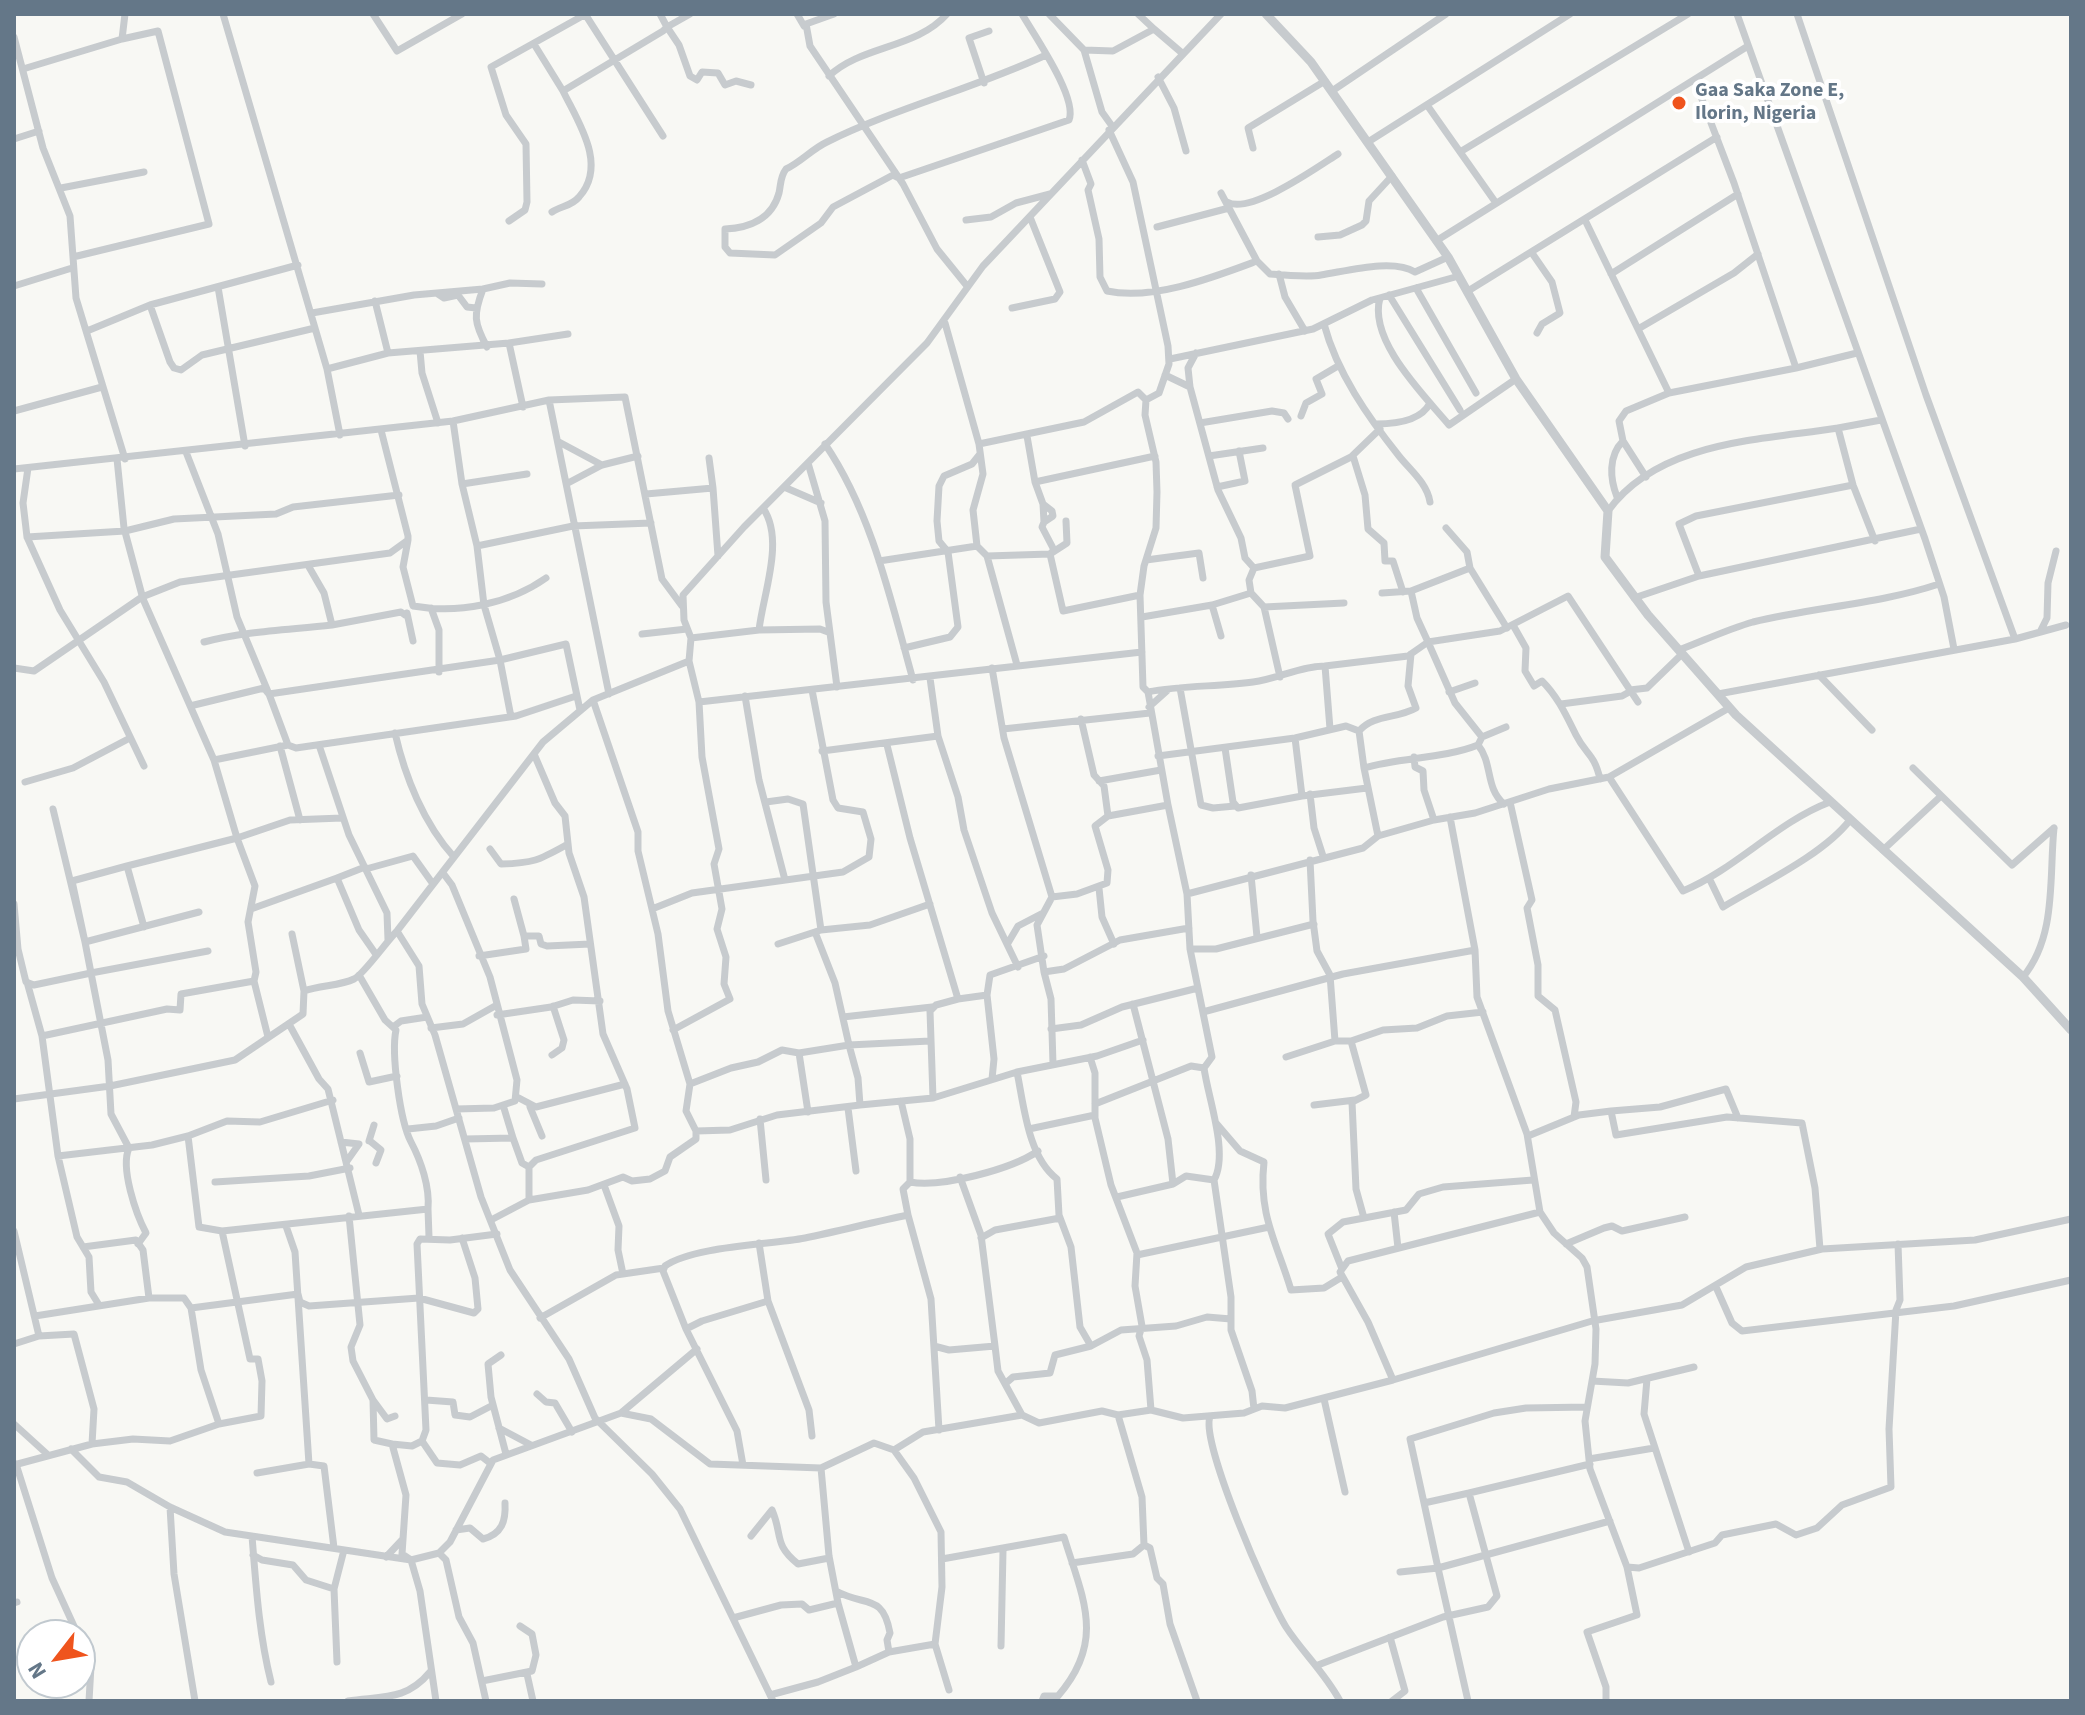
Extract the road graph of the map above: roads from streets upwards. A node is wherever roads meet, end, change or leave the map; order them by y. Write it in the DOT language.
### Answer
graph roads {
  1 [pos="125,14"];
  2 [pos="223,14"];
  3 [pos="373,14"];
  4 [pos="461,14"];
  5 [pos="585,14"];
  6 [pos="660,14"];
  7 [pos="690,14"];
  8 [pos="797,14"];
  9 [pos="834,14"];
  10 [pos="947,14"];
  11 [pos="1022,14"];
  12 [pos="1049,14"];
  13 [pos="1138,14"];
  14 [pos="1221,14"];
  15 [pos="1446,14"];
  16 [pos="1570,14"];
  17 [pos="1688,14"];
  18 [pos="1737,14"];
  19 [pos="1797,14"];
  20 [pos="1271,15"];
  21 [pos="804,26"];
  22 [pos="667,27"];
  23 [pos="1154,29"];
  24 [pos="989,31"];
  25 [pos="14,37"];
  26 [pos="122,39"];
  27 [pos="534,44"];
  28 [pos="1748,46"];
  29 [pos="1084,50"];
  30 [pos="1182,53"];
  31 [pos="1046,55"];
  32 [pos="613,60"];
  33 [pos="23,69"];
  34 [pos="829,76"];
  35 [pos="1158,77"];
  36 [pos="1325,81"];
  37 [pos="1695,81"];
  38 [pos="984,83"];
  39 [pos="751,85"];
  40 [pos="563,91"];
  41 [pos="1332,91"];
  42 [pos="1427,105"];
  43 [pos="864,128"];
  44 [pos="1110,128"];
  45 [pos="39,131"];
  46 [pos="663,136"];
  47 [pos="1717,137"];
  48 [pos="14,139"];
  49 [pos="1368,142"];
  50 [pos="1253,148"];
  51 [pos="1186,151"];
  52 [pos="1460,152"];
  53 [pos="1338,154"];
  54 [pos="1082,160"];
  55 [pos="144,172"];
  56 [pos="1392,176"];
  57 [pos="899,178"];
  58 [pos="61,188"];
  59 [pos="1053,193"];
  60 [pos="1738,194"];
  61 [pos="1225,201"];
  62 [pos="1496,203"];
  63 [pos="552,212"];
  64 [pos="1030,217"];
  65 [pos="966,220"];
  66 [pos="1585,220"];
  67 [pos="509,221"];
  68 [pos="1157,227"];
  69 [pos="1318,237"];
  70 [pos="1436,241"];
  71 [pos="1532,253"];
  72 [pos="1758,254"];
  73 [pos="73,257"];
  74 [pos="1448,257"];
  75 [pos="1257,261"];
  76 [pos="298,265"];
  77 [pos="72,268"];
  78 [pos="1279,274"];
  79 [pos="1611,274"];
  80 [pos="1459,276"];
  81 [pos="542,284"];
  82 [pos="14,286"];
  83 [pos="967,286"];
  84 [pos="218,287"];
  85 [pos="1416,288"];
  86 [pos="483,289"];
  87 [pos="1156,290"];
  88 [pos="1468,291"];
  89 [pos="438,294"];
  90 [pos="1389,295"];
  91 [pos="1380,298"];
  92 [pos="375,301"];
  93 [pos="150,305"];
  94 [pos="476,308"];
  95 [pos="1012,308"];
  96 [pos="312,313"];
  97 [pos="945,323"];
  98 [pos="1324,324"];
  99 [pos="315,328"];
  100 [pos="1638,329"];
  101 [pos="87,331"];
  102 [pos="1305,331"];
  103 [pos="1537,333"];
  104 [pos="568,334"];
  105 [pos="509,343"];
  106 [pos="487,347"];
  107 [pos="229,351"];
  108 [pos="420,351"];
  109 [pos="388,353"];
  110 [pos="1196,353"];
  111 [pos="1857,353"];
  112 [pos="1170,359"];
  113 [pos="1338,366"];
  114 [pos="1796,368"];
  115 [pos="327,369"];
  116 [pos="1165,375"];
  117 [pos="1516,379"];
  118 [pos="102,387"];
  119 [pos="1190,387"];
  120 [pos="1476,393"];
  121 [pos="1669,393"];
  122 [pos="549,400"];
  123 [pos="1146,400"];
  124 [pos="1430,403"];
  125 [pos="523,407"];
  126 [pos="1460,410"];
  127 [pos="14,411"];
  128 [pos="1301,416"];
  129 [pos="1288,419"];
  130 [pos="1881,420"];
  131 [pos="453,421"];
  132 [pos="438,423"];
  133 [pos="1200,423"];
  134 [pos="1378,427"];
  135 [pos="1838,428"];
  136 [pos="381,430"];
  137 [pos="340,435"];
  138 [pos="1027,436"];
  139 [pos="1623,441"];
  140 [pos="559,442"];
  141 [pos="825,444"];
  142 [pos="979,444"];
  143 [pos="245,446"];
  144 [pos="1263,448"];
  145 [pos="1239,451"];
  146 [pos="186,452"];
  147 [pos="980,454"];
  148 [pos="638,456"];
  149 [pos="1155,456"];
  150 [pos="1209,456"];
  151 [pos="1353,456"];
  152 [pos="709,458"];
  153 [pos="121,459"];
  154 [pos="808,463"];
  155 [pos="602,465"];
  156 [pos="28,468"];
  157 [pos="14,469"];
  158 [pos="527,474"];
  159 [pos="1646,477"];
  160 [pos="1035,482"];
  161 [pos="568,483"];
  162 [pos="462,484"];
  163 [pos="1853,485"];
  164 [pos="784,487"];
  165 [pos="1217,487"];
  166 [pos="713,488"];
  167 [pos="646,494"];
  168 [pos="399,495"];
  169 [pos="1617,497"];
  170 [pos="1430,502"];
  171 [pos="821,503"];
  172 [pos="763,508"];
  173 [pos="1608,511"];
  174 [pos="212,518"];
  175 [pos="1066,521"];
  176 [pos="651,523"];
  177 [pos="573,526"];
  178 [pos="1446,528"];
  179 [pos="1921,529"];
  180 [pos="125,531"];
  181 [pos="27,537"];
  182 [pos="408,540"];
  183 [pos="1875,541"];
  184 [pos="477,546"];
  185 [pos="977,546"];
  186 [pos="2056,551"];
  187 [pos="948,552"];
  188 [pos="1050,554"];
  189 [pos="718,556"];
  190 [pos="987,556"];
  191 [pos="1146,560"];
  192 [pos="879,561"];
  193 [pos="309,567"];
  194 [pos="1254,568"];
  195 [pos="1470,568"];
  196 [pos="229,575"];
  197 [pos="1699,576"];
  198 [pos="546,578"];
  199 [pos="1203,578"];
  200 [pos="1939,584"];
  201 [pos="1407,591"];
  202 [pos="1251,593"];
  203 [pos="1382,593"];
  204 [pos="1140,595"];
  205 [pos="142,597"];
  206 [pos="1634,598"];
  207 [pos="1344,603"];
  208 [pos="484,605"];
  209 [pos="1212,605"];
  210 [pos="413,606"];
  211 [pos="682,606"];
  212 [pos="1264,607"];
  213 [pos="431,608"];
  214 [pos="405,615"];
  215 [pos="1142,617"];
  216 [pos="332,625"];
  217 [pos="2066,625"];
  218 [pos="1510,626"];
  219 [pos="687,629"];
  220 [pos="759,630"];
  221 [pos="244,632"];
  222 [pos="828,632"];
  223 [pos="2039,632"];
  224 [pos="642,634"];
  225 [pos="1221,636"];
  226 [pos="691,638"];
  227 [pos="2015,639"];
  228 [pos="413,641"];
  229 [pos="76,642"];
  230 [pos="204,642"];
  231 [pos="1428,642"];
  232 [pos="904,648"];
  233 [pos="1954,649"];
  234 [pos="1142,652"];
  235 [pos="1680,652"];
  236 [pos="1411,654"];
  237 [pos="500,660"];
  238 [pos="689,661"];
  239 [pos="1017,665"];
  240 [pos="1325,666"];
  241 [pos="14,668"];
  242 [pos="992,668"];
  243 [pos="439,672"];
  244 [pos="1819,675"];
  245 [pos="1280,677"];
  246 [pos="930,678"];
  247 [pos="913,680"];
  248 [pos="1475,683"];
  249 [pos="837,687"];
  250 [pos="1170,688"];
  251 [pos="1180,688"];
  252 [pos="812,690"];
  253 [pos="1630,690"];
  254 [pos="1148,692"];
  255 [pos="1449,692"];
  256 [pos="269,694"];
  257 [pos="609,694"];
  258 [pos="1718,694"];
  259 [pos="576,696"];
  260 [pos="745,696"];
  261 [pos="593,700"];
  262 [pos="699,702"];
  263 [pos="1638,702"];
  264 [pos="1561,704"];
  265 [pos="190,706"];
  266 [pos="1729,708"];
  267 [pos="580,710"];
  268 [pos="1149,710"];
  269 [pos="511,717"];
  270 [pos="1081,719"];
  271 [pos="1506,727"];
  272 [pos="1003,729"];
  273 [pos="1330,729"];
  274 [pos="1872,730"];
  275 [pos="1359,731"];
  276 [pos="395,733"];
  277 [pos="938,736"];
  278 [pos="130,738"];
  279 [pos="1295,738"];
  280 [pos="1480,741"];
  281 [pos="319,745"];
  282 [pos="887,745"];
  283 [pos="284,746"];
  284 [pos="1225,748"];
  285 [pos="822,751"];
  286 [pos="1192,752"];
  287 [pos="534,754"];
  288 [pos="1158,756"];
  289 [pos="1414,757"];
  290 [pos="214,760"];
  291 [pos="144,766"];
  292 [pos="1364,768"];
  293 [pos="1913,768"];
  294 [pos="1161,770"];
  295 [pos="1604,778"];
  296 [pos="1099,781"];
  297 [pos="25,782"];
  298 [pos="1367,788"];
  299 [pos="1306,795"];
  300 [pos="1941,796"];
  301 [pos="766,802"];
  302 [pos="1830,802"];
  303 [pos="1507,803"];
  304 [pos="1168,805"];
  305 [pos="1235,806"];
  306 [pos="53,809"];
  307 [pos="1108,816"];
  308 [pos="1450,817"];
  309 [pos="342,818"];
  310 [pos="300,820"];
  311 [pos="1434,820"];
  312 [pos="1850,820"];
  313 [pos="1378,836"];
  314 [pos="237,838"];
  315 [pos="568,844"];
  316 [pos="490,849"];
  317 [pos="1883,850"];
  318 [pos="1323,856"];
  319 [pos="454,857"];
  320 [pos="1310,860"];
  321 [pos="127,866"];
  322 [pos="366,868"];
  323 [pos="443,873"];
  324 [pos="813,875"];
  325 [pos="1251,875"];
  326 [pos="337,878"];
  327 [pos="785,880"];
  328 [pos="1710,880"];
  329 [pos="433,884"];
  330 [pos="1099,888"];
  331 [pos="717,890"];
  332 [pos="1187,894"];
  333 [pos="1052,897"];
  334 [pos="514,899"];
  335 [pos="14,904"];
  336 [pos="930,904"];
  337 [pos="251,909"];
  338 [pos="652,909"];
  339 [pos="199,912"];
  340 [pos="387,913"];
  341 [pos="1043,913"];
  342 [pos="1314,924"];
  343 [pos="144,927"];
  344 [pos="399,928"];
  345 [pos="1189,928"];
  346 [pos="818,931"];
  347 [pos="292,934"];
  348 [pos="524,936"];
  349 [pos="1257,937"];
  350 [pos="388,940"];
  351 [pos="85,942"];
  352 [pos="1008,943"];
  353 [pos="590,944"];
  354 [pos="778,944"];
  355 [pos="1114,944"];
  356 [pos="1190,949"];
  357 [pos="16,950"];
  358 [pos="1475,950"];
  359 [pos="208,951"];
  360 [pos="375,953"];
  361 [pos="479,956"];
  362 [pos="1044,956"];
  363 [pos="1018,967"];
  364 [pos="1044,972"];
  365 [pos="91,973"];
  366 [pos="359,975"];
  367 [pos="2023,977"];
  368 [pos="1330,978"];
  369 [pos="254,981"];
  370 [pos="27,982"];
  371 [pos="1198,988"];
  372 [pos="304,991"];
  373 [pos="987,995"];
  374 [pos="958,999"];
  375 [pos="600,1001"];
  376 [pos="1133,1004"];
  377 [pos="495,1006"];
  378 [pos="553,1006"];
  379 [pos="932,1007"];
  380 [pos="1203,1012"];
  381 [pos="1483,1012"];
  382 [pos="497,1015"];
  383 [pos="427,1017"];
  384 [pos="843,1017"];
  385 [pos="101,1022"];
  386 [pos="289,1024"];
  387 [pos="393,1027"];
  388 [pos="431,1028"];
  389 [pos="1051,1029"];
  390 [pos="673,1030"];
  391 [pos="2071,1030"];
  392 [pos="42,1036"];
  393 [pos="268,1037"];
  394 [pos="1143,1040"];
  395 [pos="930,1041"];
  396 [pos="1335,1041"];
  397 [pos="1351,1041"];
  398 [pos="849,1045"];
  399 [pos="360,1053"];
  400 [pos="799,1053"];
  401 [pos="552,1055"];
  402 [pos="1090,1057"];
  403 [pos="1286,1057"];
  404 [pos="1053,1064"];
  405 [pos="1204,1068"];
  406 [pos="1017,1072"];
  407 [pos="397,1076"];
  408 [pos="992,1079"];
  409 [pos="1153,1079"];
  410 [pos="625,1084"];
  411 [pos="690,1084"];
  412 [pos="110,1086"];
  413 [pos="49,1095"];
  414 [pos="517,1097"];
  415 [pos="933,1098"];
  416 [pos="14,1099"];
  417 [pos="333,1100"];
  418 [pos="1356,1100"];
  419 [pos="901,1101"];
  420 [pos="1095,1104"];
  421 [pos="503,1105"];
  422 [pos="860,1105"];
  423 [pos="1314,1105"];
  424 [pos="530,1107"];
  425 [pos="848,1108"];
  426 [pos="1611,1111"];
  427 [pos="808,1112"];
  428 [pos="457,1114"];
  429 [pos="1095,1115"];
  430 [pos="1574,1117"];
  431 [pos="1738,1118"];
  432 [pos="760,1119"];
  433 [pos="1216,1123"];
  434 [pos="374,1125"];
  435 [pos="408,1129"];
  436 [pos="1029,1129"];
  437 [pos="696,1131"];
  438 [pos="188,1136"];
  439 [pos="542,1136"];
  440 [pos="1528,1136"];
  441 [pos="513,1138"];
  442 [pos="465,1139"];
  443 [pos="370,1141"];
  444 [pos="341,1142"];
  445 [pos="359,1144"];
  446 [pos="129,1148"];
  447 [pos="1038,1151"];
  448 [pos="58,1156"];
  449 [pos="376,1163"];
  450 [pos="348,1164"];
  451 [pos="529,1167"];
  452 [pos="856,1171"];
  453 [pos="960,1177"];
  454 [pos="766,1180"];
  455 [pos="1214,1180"];
  456 [pos="1533,1180"];
  457 [pos="215,1182"];
  458 [pos="910,1182"];
  459 [pos="1173,1184"];
  460 [pos="604,1185"];
  461 [pos="1117,1197"];
  462 [pos="529,1200"];
  463 [pos="428,1209"];
  464 [pos="1394,1212"];
  465 [pos="1540,1212"];
  466 [pos="359,1215"];
  467 [pos="908,1215"];
  468 [pos="349,1216"];
  469 [pos="1685,1217"];
  470 [pos="1060,1218"];
  471 [pos="1364,1218"];
  472 [pos="2071,1219"];
  473 [pos="491,1220"];
  474 [pos="286,1226"];
  475 [pos="1269,1227"];
  476 [pos="14,1231"];
  477 [pos="222,1231"];
  478 [pos="497,1234"];
  479 [pos="1220,1236"];
  480 [pos="429,1237"];
  481 [pos="462,1238"];
  482 [pos="981,1238"];
  483 [pos="759,1243"];
  484 [pos="138,1244"];
  485 [pos="1566,1244"];
  486 [pos="1898,1244"];
  487 [pos="83,1247"];
  488 [pos="1398,1248"];
  489 [pos="1820,1249"];
  490 [pos="1137,1255"];
  491 [pos="664,1268"];
  492 [pos="1342,1273"];
  493 [pos="623,1274"];
  494 [pos="2071,1280"];
  495 [pos="1716,1287"];
  496 [pos="91,1292"];
  497 [pos="298,1294"];
  498 [pos="149,1298"];
  499 [pos="419,1298"];
  500 [pos="236,1301"];
  501 [pos="357,1301"];
  502 [pos="768,1301"];
  503 [pos="99,1305"];
  504 [pos="84,1308"];
  505 [pos="191,1308"];
  506 [pos="1895,1312"];
  507 [pos="35,1316"];
  508 [pos="540,1318"];
  509 [pos="1231,1319"];
  510 [pos="1592,1321"];
  511 [pos="686,1329"];
  512 [pos="1141,1331"];
  513 [pos="39,1336"];
  514 [pos="14,1344"];
  515 [pos="934,1346"];
  516 [pos="995,1346"];
  517 [pos="1091,1346"];
  518 [pos="697,1349"];
  519 [pos="501,1355"];
  520 [pos="1694,1367"];
  521 [pos="1647,1379"];
  522 [pos="1393,1380"];
  523 [pos="1592,1381"];
  524 [pos="1006,1383"];
  525 [pos="537,1394"];
  526 [pos="1324,1399"];
  527 [pos="373,1400"];
  528 [pos="426,1400"];
  529 [pos="493,1405"];
  530 [pos="1587,1407"];
  531 [pos="1254,1409"];
  532 [pos="1151,1410"];
  533 [pos="621,1413"];
  534 [pos="1022,1415"];
  535 [pos="1118,1415"];
  536 [pos="395,1416"];
  537 [pos="1210,1417"];
  538 [pos="599,1422"];
  539 [pos="14,1424"];
  540 [pos="219,1424"];
  541 [pos="499,1428"];
  542 [pos="939,1430"];
  543 [pos="572,1432"];
  544 [pos="812,1436"];
  545 [pos="422,1441"];
  546 [pos="92,1444"];
  547 [pos="392,1444"];
  548 [pos="531,1445"];
  549 [pos="1654,1448"];
  550 [pos="71,1449"];
  551 [pos="894,1450"];
  552 [pos="47,1454"];
  553 [pos="506,1454"];
  554 [pos="1589,1461"];
  555 [pos="490,1463"];
  556 [pos="15,1464"];
  557 [pos="309,1464"];
  558 [pos="743,1465"];
  559 [pos="821,1468"];
  560 [pos="257,1473"];
  561 [pos="1345,1492"];
  562 [pos="1469,1493"];
  563 [pos="505,1503"];
  564 [pos="1424,1503"];
  565 [pos="170,1507"];
  566 [pos="1610,1521"];
  567 [pos="456,1530"];
  568 [pos="252,1536"];
  569 [pos="751,1536"];
  570 [pos="402,1540"];
  571 [pos="1144,1545"];
  572 [pos="334,1548"];
  573 [pos="344,1550"];
  574 [pos="1003,1551"];
  575 [pos="1689,1552"];
  576 [pos="439,1553"];
  577 [pos="253,1555"];
  578 [pos="1486,1555"];
  579 [pos="386,1557"];
  580 [pos="829,1558"];
  581 [pos="942,1559"];
  582 [pos="411,1560"];
  583 [pos="1072,1563"];
  584 [pos="1627,1567"];
  585 [pos="1438,1568"];
  586 [pos="1400,1572"];
  587 [pos="334,1589"];
  588 [pos="836,1591"];
  589 [pos="838,1603"];
  590 [pos="1449,1615"];
  591 [pos="733,1618"];
  592 [pos="71,1619"];
  593 [pos="520,1626"];
  594 [pos="1390,1637"];
  595 [pos="935,1644"];
  596 [pos="1001,1646"];
  597 [pos="889,1652"];
  598 [pos="337,1662"];
  599 [pos="1318,1665"];
  600 [pos="856,1667"];
  601 [pos="430,1672"];
  602 [pos="527,1674"];
  603 [pos="482,1681"];
  604 [pos="271,1682"];
  605 [pos="949,1690"];
  606 [pos="772,1698"];
  607 [pos="195,1701"];
  608 [pos="348,1701"];
  609 [pos="436,1701"];
  610 [pos="486,1701"];
  611 [pos="533,1701"];
  612 [pos="1042,1701"];
  613 [pos="1197,1701"];
  614 [pos="1340,1701"];
  615 [pos="1392,1701"];
  616 [pos="1468,1701"];
  617 [pos="1606,1701"];
  1 -- 26 [label="street"];
  2 -- 76 [label="street"];
  3 -- 4 [label="street"];
  5 -- 27 [label="street"];
  5 -- 32 [label="street"];
  6 -- 22 [label="street"];
  7 -- 22 [label="street"];
  8 -- 21 [label="street"];
  9 -- 21 [label="street"];
  10 -- 34 [label="street"];
  11 -- 31 [label="street"];
  12 -- 29 [label="street"];
  13 -- 23 [label="street"];
  14 -- 30 [label="street"];
  15 -- 41 [label="street"];
  16 -- 42 [label="street"];
  17 -- 52 [label="street"];
  18 -- 28 [label="street"];
  19 -- 227 [label="street"];
  20 -- 36 [label="street"];
  21 -- 34 [label="street"];
  22 -- 32 [label="street"];
  22 -- 39 [label="street"];
  23 -- 29 [label="street"];
  23 -- 30 [label="street"];
  24 -- 38 [label="street"];
  25 -- 33 [label="street"];
  26 -- 33 [label="street"];
  26 -- 73 [label="street"];
  27 -- 40 [label="street"];
  27 -- 67 [label="street"];
  28 -- 37 [label="street"];
  28 -- 111 [label="street"];
  29 -- 44 [label="street"];
  30 -- 35 [label="street"];
  31 -- 38 [label="street"];
  31 -- 57 [label="street"];
  32 -- 40 [label="street"];
  32 -- 46 [label="street"];
  33 -- 45 [label="street"];
  34 -- 43 [label="street"];
  35 -- 44 [label="street"];
  35 -- 51 [label="street"];
  36 -- 41 [label="street"];
  36 -- 50 [label="street"];
  37 -- 47 [label="street"];
  37 -- 62 [label="street"];
  38 -- 43 [label="street"];
  40 -- 63 [label="street"];
  41 -- 49 [label="street"];
  42 -- 49 [label="street"];
  42 -- 52 [label="street"];
  43 -- 57 [label="street"];
  43 -- 57 [label="street"];
  44 -- 54 [label="street"];
  44 -- 87 [label="street"];
  45 -- 48 [label="street"];
  45 -- 58 [label="street"];
  47 -- 60 [label="street"];
  47 -- 66 [label="street"];
  49 -- 56 [label="street"];
  52 -- 62 [label="street"];
  53 -- 61 [label="street"];
  54 -- 59 [label="street"];
  54 -- 87 [label="street"];
  55 -- 58 [label="street"];
  56 -- 69 [label="street"];
  56 -- 70 [label="street"];
  57 -- 83 [label="street"];
  58 -- 73 [label="street"];
  59 -- 64 [label="street"];
  59 -- 65 [label="street"];
  60 -- 72 [label="street"];
  60 -- 79 [label="street"];
  61 -- 68 [label="street"];
  61 -- 75 [label="street"];
  62 -- 70 [label="street"];
  64 -- 83 [label="street"];
  64 -- 95 [label="street"];
  66 -- 71 [label="street"];
  66 -- 79 [label="street"];
  70 -- 74 [label="street"];
  71 -- 88 [label="street"];
  71 -- 103 [label="street"];
  72 -- 100 [label="street"];
  72 -- 114 [label="street"];
  73 -- 77 [label="street"];
  74 -- 78 [label="street"];
  74 -- 80 [label="street"];
  75 -- 78 [label="street"];
  75 -- 87 [label="street"];
  76 -- 84 [label="street"];
  76 -- 96 [label="street"];
  77 -- 82 [label="street"];
  77 -- 101 [label="street"];
  78 -- 102 [label="street"];
  79 -- 100 [label="street"];
  80 -- 85 [label="street"];
  80 -- 88 [label="street"];
  81 -- 86 [label="street"];
  83 -- 97 [label="street"];
  84 -- 93 [label="street"];
  84 -- 107 [label="street"];
  85 -- 90 [label="street"];
  85 -- 120 [label="street"];
  86 -- 89 [label="street"];
  86 -- 94 [label="street"];
  87 -- 112 [label="street"];
  88 -- 117 [label="street"];
  89 -- 92 [label="street"];
  89 -- 94 [label="street"];
  90 -- 91 [label="street"];
  90 -- 126 [label="street"];
  91 -- 98 [label="street"];
  91 -- 124 [label="street"];
  92 -- 96 [label="street"];
  92 -- 109 [label="street"];
  93 -- 101 [label="street"];
  93 -- 107 [label="street"];
  94 -- 106 [label="street"];
  96 -- 99 [label="street"];
  97 -- 141 [label="street"];
  97 -- 142 [label="street"];
  98 -- 102 [label="street"];
  98 -- 113 [label="street"];
  99 -- 107 [label="street"];
  99 -- 115 [label="street"];
  100 -- 121 [label="street"];
  101 -- 118 [label="street"];
  102 -- 110 [label="street"];
  104 -- 105 [label="street"];
  105 -- 106 [label="street"];
  105 -- 125 [label="street"];
  106 -- 108 [label="street"];
  107 -- 143 [label="street"];
  108 -- 109 [label="street"];
  108 -- 132 [label="street"];
  109 -- 115 [label="street"];
  110 -- 112 [label="street"];
  110 -- 119 [label="street"];
  111 -- 114 [label="street"];
  111 -- 130 [label="street"];
  112 -- 116 [label="street"];
  113 -- 128 [label="street"];
  113 -- 134 [label="street"];
  114 -- 121 [label="street"];
  115 -- 137 [label="street"];
  116 -- 119 [label="street"];
  116 -- 123 [label="street"];
  117 -- 124 [label="street"];
  117 -- 173 [label="street"];
  118 -- 127 [label="street"];
  118 -- 153 [label="street"];
  119 -- 133 [label="street"];
  121 -- 139 [label="street"];
  122 -- 125 [label="street"];
  122 -- 140 [label="street"];
  122 -- 148 [label="street"];
  123 -- 138 [label="street"];
  123 -- 149 [label="street"];
  124 -- 134 [label="street"];
  125 -- 131 [label="street"];
  129 -- 133 [label="street"];
  130 -- 135 [label="street"];
  130 -- 179 [label="street"];
  131 -- 132 [label="street"];
  131 -- 162 [label="street"];
  132 -- 136 [label="street"];
  133 -- 150 [label="street"];
  134 -- 151 [label="street"];
  134 -- 170 [label="street"];
  135 -- 159 [label="street"];
  135 -- 163 [label="street"];
  136 -- 137 [label="street"];
  136 -- 168 [label="street"];
  137 -- 143 [label="street"];
  138 -- 142 [label="street"];
  138 -- 160 [label="street"];
  139 -- 159 [label="street"];
  139 -- 169 [label="street"];
  140 -- 155 [label="street"];
  140 -- 161 [label="street"];
  141 -- 154 [label="street"];
  141 -- 192 [label="street"];
  142 -- 147 [label="street"];
  143 -- 146 [label="street"];
  144 -- 145 [label="street"];
  145 -- 150 [label="street"];
  145 -- 165 [label="street"];
  146 -- 153 [label="street"];
  146 -- 174 [label="street"];
  147 -- 185 [label="street"];
  147 -- 187 [label="street"];
  148 -- 155 [label="street"];
  148 -- 167 [label="street"];
  149 -- 160 [label="street"];
  149 -- 191 [label="street"];
  150 -- 165 [label="street"];
  151 -- 194 [label="street"];
  151 -- 201 [label="street"];
  152 -- 166 [label="street"];
  153 -- 156 [label="street"];
  153 -- 180 [label="street"];
  154 -- 164 [label="street"];
  154 -- 171 [label="street"];
  155 -- 161 [label="street"];
  156 -- 157 [label="street"];
  156 -- 181 [label="street"];
  158 -- 162 [label="street"];
  159 -- 169 [label="street"];
  160 -- 188 [label="street"];
  161 -- 177 [label="street"];
  162 -- 184 [label="street"];
  163 -- 183 [label="street"];
  163 -- 197 [label="street"];
  164 -- 171 [label="street"];
  164 -- 172 [label="street"];
  165 -- 194 [label="street"];
  166 -- 167 [label="street"];
  166 -- 189 [label="street"];
  167 -- 176 [label="street"];
  168 -- 174 [label="street"];
  168 -- 182 [label="street"];
  169 -- 173 [label="street"];
  171 -- 222 [label="street"];
  172 -- 189 [label="street"];
  172 -- 220 [label="street"];
  173 -- 206 [label="street"];
  174 -- 180 [label="street"];
  174 -- 196 [label="street"];
  175 -- 188 [label="street"];
  176 -- 177 [label="street"];
  176 -- 211 [label="street"];
  177 -- 184 [label="street"];
  177 -- 257 [label="street"];
  178 -- 195 [label="street"];
  179 -- 183 [label="street"];
  179 -- 200 [label="street"];
  180 -- 181 [label="street"];
  180 -- 205 [label="street"];
  181 -- 229 [label="street"];
  182 -- 193 [label="street"];
  182 -- 210 [label="street"];
  183 -- 197 [label="street"];
  184 -- 208 [label="street"];
  185 -- 187 [label="street"];
  185 -- 190 [label="street"];
  186 -- 223 [label="street"];
  187 -- 192 [label="street"];
  187 -- 232 [label="street"];
  188 -- 190 [label="street"];
  188 -- 204 [label="street"];
  189 -- 211 [label="street"];
  190 -- 239 [label="street"];
  191 -- 199 [label="street"];
  191 -- 204 [label="street"];
  192 -- 232 [label="street"];
  193 -- 196 [label="street"];
  193 -- 216 [label="street"];
  194 -- 202 [label="street"];
  195 -- 201 [label="street"];
  195 -- 218 [label="street"];
  196 -- 205 [label="street"];
  196 -- 221 [label="street"];
  197 -- 206 [label="street"];
  198 -- 208 [label="street"];
  200 -- 233 [label="street"];
  200 -- 235 [label="street"];
  201 -- 203 [label="street"];
  201 -- 231 [label="street"];
  202 -- 209 [label="street"];
  202 -- 212 [label="street"];
  204 -- 215 [label="street"];
  205 -- 229 [label="street"];
  205 -- 265 [label="street"];
  206 -- 235 [label="street"];
  207 -- 212 [label="street"];
  208 -- 213 [label="street"];
  208 -- 237 [label="street"];
  209 -- 215 [label="street"];
  209 -- 225 [label="street"];
  210 -- 213 [label="street"];
  210 -- 214 [label="street"];
  211 -- 219 [label="street"];
  212 -- 245 [label="street"];
  213 -- 243 [label="street"];
  214 -- 216 [label="street"];
  214 -- 228 [label="street"];
  215 -- 234 [label="street"];
  216 -- 221 [label="street"];
  217 -- 223 [label="street"];
  218 -- 231 [label="street"];
  218 -- 253 [label="street"];
  218 -- 264 [label="street"];
  219 -- 224 [label="street"];
  219 -- 226 [label="street"];
  220 -- 222 [label="street"];
  220 -- 226 [label="street"];
  221 -- 230 [label="street"];
  221 -- 256 [label="street"];
  222 -- 249 [label="street"];
  223 -- 227 [label="street"];
  226 -- 238 [label="street"];
  227 -- 233 [label="street"];
  229 -- 241 [label="street"];
  229 -- 278 [label="street"];
  231 -- 236 [label="street"];
  231 -- 255 [label="street"];
  232 -- 247 [label="street"];
  233 -- 244 [label="street"];
  234 -- 239 [label="street"];
  234 -- 254 [label="street"];
  235 -- 253 [label="street"];
  235 -- 258 [label="street"];
  236 -- 240 [label="street"];
  236 -- 275 [label="street"];
  237 -- 243 [label="street"];
  237 -- 259 [label="street"];
  237 -- 269 [label="street"];
  238 -- 257 [label="street"];
  238 -- 262 [label="street"];
  239 -- 242 [label="street"];
  240 -- 245 [label="street"];
  240 -- 273 [label="street"];
  242 -- 246 [label="street"];
  242 -- 272 [label="street"];
  243 -- 256 [label="street"];
  244 -- 258 [label="street"];
  244 -- 274 [label="street"];
  245 -- 251 [label="street"];
  246 -- 247 [label="street"];
  246 -- 277 [label="street"];
  247 -- 249 [label="street"];
  248 -- 255 [label="street"];
  249 -- 252 [label="street"];
  250 -- 251 [label="street"];
  250 -- 254 [label="street"];
  250 -- 268 [label="street"];
  251 -- 286 [label="street"];
  252 -- 260 [label="street"];
  252 -- 285 [label="street"];
  253 -- 263 [label="street"];
  253 -- 264 [label="street"];
  254 -- 268 [label="street"];
  255 -- 280 [label="street"];
  256 -- 265 [label="street"];
  256 -- 283 [label="street"];
  257 -- 261 [label="street"];
  258 -- 266 [label="street"];
  259 -- 267 [label="street"];
  259 -- 269 [label="street"];
  260 -- 262 [label="street"];
  260 -- 301 [label="street"];
  261 -- 267 [label="street"];
  261 -- 338 [label="street"];
  262 -- 331 [label="street"];
  264 -- 295 [label="street"];
  265 -- 290 [label="street"];
  266 -- 295 [label="street"];
  266 -- 302 [label="street"];
  267 -- 287 [label="street"];
  268 -- 270 [label="street"];
  268 -- 288 [label="street"];
  269 -- 276 [label="street"];
  270 -- 272 [label="street"];
  270 -- 296 [label="street"];
  271 -- 280 [label="street"];
  272 -- 333 [label="street"];
  273 -- 275 [label="street"];
  273 -- 279 [label="street"];
  275 -- 292 [label="street"];
  276 -- 281 [label="street"];
  276 -- 319 [label="street"];
  277 -- 282 [label="street"];
  277 -- 352 [label="street"];
  278 -- 291 [label="street"];
  278 -- 297 [label="street"];
  279 -- 284 [label="street"];
  279 -- 299 [label="street"];
  280 -- 289 [label="street"];
  280 -- 303 [label="street"];
  281 -- 283 [label="street"];
  281 -- 309 [label="street"];
  282 -- 285 [label="street"];
  282 -- 336 [label="street"];
  283 -- 290 [label="street"];
  283 -- 310 [label="street"];
  284 -- 286 [label="street"];
  284 -- 305 [label="street"];
  285 -- 324 [label="street"];
  286 -- 288 [label="street"];
  286 -- 305 [label="street"];
  287 -- 315 [label="street"];
  287 -- 319 [label="street"];
  288 -- 294 [label="street"];
  289 -- 292 [label="street"];
  289 -- 311 [label="street"];
  290 -- 314 [label="street"];
  292 -- 298 [label="street"];
  293 -- 300 [label="street"];
  294 -- 296 [label="street"];
  294 -- 304 [label="street"];
  295 -- 303 [label="street"];
  295 -- 328 [label="street"];
  296 -- 307 [label="street"];
  298 -- 299 [label="street"];
  298 -- 313 [label="street"];
  299 -- 305 [label="street"];
  299 -- 318 [label="street"];
  300 -- 317 [label="street"];
  300 -- 367 [label="street"];
  301 -- 324 [label="street"];
  301 -- 327 [label="street"];
  302 -- 312 [label="street"];
  302 -- 328 [label="street"];
  303 -- 308 [label="street"];
  303 -- 430 [label="street"];
  304 -- 307 [label="street"];
  304 -- 332 [label="street"];
  306 -- 351 [label="street"];
  307 -- 330 [label="street"];
  308 -- 311 [label="street"];
  308 -- 358 [label="street"];
  309 -- 310 [label="street"];
  309 -- 322 [label="street"];
  310 -- 314 [label="street"];
  311 -- 313 [label="street"];
  312 -- 317 [label="street"];
  312 -- 328 [label="street"];
  313 -- 318 [label="street"];
  314 -- 321 [label="street"];
  314 -- 337 [label="street"];
  315 -- 316 [label="street"];
  315 -- 353 [label="street"];
  317 -- 367 [label="street"];
  318 -- 320 [label="street"];
  319 -- 323 [label="street"];
  320 -- 325 [label="street"];
  320 -- 342 [label="street"];
  321 -- 343 [label="street"];
  321 -- 351 [label="street"];
  322 -- 326 [label="street"];
  322 -- 329 [label="street"];
  322 -- 340 [label="street"];
  323 -- 329 [label="street"];
  323 -- 361 [label="street"];
  324 -- 327 [label="street"];
  324 -- 346 [label="street"];
  325 -- 332 [label="street"];
  325 -- 349 [label="street"];
  326 -- 337 [label="street"];
  326 -- 360 [label="street"];
  327 -- 331 [label="street"];
  329 -- 344 [label="street"];
  330 -- 333 [label="street"];
  330 -- 355 [label="street"];
  331 -- 338 [label="street"];
  331 -- 390 [label="street"];
  332 -- 345 [label="street"];
  333 -- 341 [label="street"];
  334 -- 348 [label="street"];
  335 -- 357 [label="street"];
  336 -- 346 [label="street"];
  336 -- 374 [label="street"];
  337 -- 369 [label="street"];
  338 -- 390 [label="street"];
  339 -- 343 [label="street"];
  340 -- 344 [label="street"];
  340 -- 350 [label="street"];
  341 -- 352 [label="street"];
  341 -- 362 [label="street"];
  342 -- 349 [label="street"];
  342 -- 368 [label="street"];
  343 -- 351 [label="street"];
  344 -- 350 [label="street"];
  344 -- 383 [label="street"];
  345 -- 355 [label="street"];
  345 -- 356 [label="street"];
  346 -- 354 [label="street"];
  346 -- 384 [label="street"];
  347 -- 372 [label="street"];
  348 -- 353 [label="street"];
  348 -- 361 [label="street"];
  349 -- 356 [label="street"];
  350 -- 360 [label="street"];
  351 -- 365 [label="street"];
  352 -- 363 [label="street"];
  353 -- 375 [label="street"];
  355 -- 364 [label="street"];
  356 -- 371 [label="street"];
  357 -- 370 [label="street"];
  358 -- 368 [label="street"];
  358 -- 381 [label="street"];
  359 -- 365 [label="street"];
  360 -- 366 [label="street"];
  361 -- 377 [label="street"];
  362 -- 363 [label="street"];
  362 -- 364 [label="street"];
  363 -- 373 [label="street"];
  364 -- 389 [label="street"];
  365 -- 370 [label="street"];
  365 -- 385 [label="street"];
  366 -- 372 [label="street"];
  366 -- 387 [label="street"];
  367 -- 391 [label="street"];
  368 -- 380 [label="street"];
  368 -- 396 [label="street"];
  369 -- 385 [label="street"];
  369 -- 393 [label="street"];
  370 -- 392 [label="street"];
  371 -- 376 [label="street"];
  371 -- 380 [label="street"];
  372 -- 386 [label="street"];
  373 -- 374 [label="street"];
  373 -- 408 [label="street"];
  374 -- 379 [label="street"];
  375 -- 378 [label="street"];
  375 -- 410 [label="street"];
  376 -- 389 [label="street"];
  376 -- 394 [label="street"];
  377 -- 382 [label="street"];
  377 -- 388 [label="street"];
  378 -- 382 [label="street"];
  378 -- 401 [label="street"];
  379 -- 384 [label="street"];
  379 -- 395 [label="street"];
  380 -- 405 [label="street"];
  381 -- 397 [label="street"];
  381 -- 440 [label="street"];
  382 -- 414 [label="street"];
  383 -- 387 [label="street"];
  383 -- 388 [label="street"];
  384 -- 398 [label="street"];
  385 -- 392 [label="street"];
  385 -- 412 [label="street"];
  386 -- 393 [label="street"];
  386 -- 417 [label="street"];
  387 -- 407 [label="street"];
  388 -- 428 [label="street"];
  389 -- 404 [label="street"];
  390 -- 411 [label="street"];
  392 -- 413 [label="street"];
  393 -- 412 [label="street"];
  394 -- 402 [label="street"];
  394 -- 409 [label="street"];
  395 -- 398 [label="street"];
  395 -- 415 [label="street"];
  396 -- 397 [label="street"];
  396 -- 403 [label="street"];
  397 -- 418 [label="street"];
  398 -- 400 [label="street"];
  398 -- 422 [label="street"];
  399 -- 407 [label="street"];
  400 -- 411 [label="street"];
  400 -- 427 [label="street"];
  402 -- 404 [label="street"];
  402 -- 420 [label="street"];
  404 -- 406 [label="street"];
  405 -- 409 [label="street"];
  405 -- 433 [label="street"];
  406 -- 408 [label="street"];
  406 -- 436 [label="street"];
  407 -- 435 [label="street"];
  408 -- 415 [label="street"];
  409 -- 420 [label="street"];
  409 -- 459 [label="street"];
  410 -- 424 [label="street"];
  410 -- 451 [label="street"];
  411 -- 437 [label="street"];
  412 -- 413 [label="street"];
  412 -- 446 [label="street"];
  413 -- 416 [label="street"];
  413 -- 448 [label="street"];
  414 -- 421 [label="street"];
  414 -- 424 [label="street"];
  415 -- 419 [label="street"];
  417 -- 438 [label="street"];
  417 -- 444 [label="street"];
  418 -- 423 [label="street"];
  418 -- 471 [label="street"];
  419 -- 422 [label="street"];
  419 -- 458 [label="street"];
  420 -- 429 [label="street"];
  421 -- 428 [label="street"];
  421 -- 441 [label="street"];
  422 -- 425 [label="street"];
  424 -- 439 [label="street"];
  425 -- 427 [label="street"];
  425 -- 452 [label="street"];
  426 -- 430 [label="street"];
  426 -- 431 [label="street"];
  426 -- 431 [label="street"];
  427 -- 432 [label="street"];
  428 -- 435 [label="street"];
  428 -- 442 [label="street"];
  429 -- 436 [label="street"];
  429 -- 461 [label="street"];
  430 -- 440 [label="street"];
  431 -- 489 [label="street"];
  432 -- 437 [label="street"];
  432 -- 454 [label="street"];
  433 -- 455 [label="street"];
  433 -- 475 [label="street"];
  434 -- 443 [label="street"];
  435 -- 463 [label="street"];
  436 -- 447 [label="street"];
  437 -- 460 [label="street"];
  438 -- 446 [label="street"];
  438 -- 477 [label="street"];
  440 -- 456 [label="street"];
  441 -- 442 [label="street"];
  441 -- 451 [label="street"];
  442 -- 473 [label="street"];
  443 -- 445 [label="street"];
  443 -- 449 [label="street"];
  444 -- 445 [label="street"];
  444 -- 450 [label="street"];
  445 -- 450 [label="street"];
  446 -- 448 [label="street"];
  446 -- 484 [label="street"];
  447 -- 453 [label="street"];
  447 -- 470 [label="street"];
  448 -- 487 [label="street"];
  450 -- 457 [label="street"];
  450 -- 466 [label="street"];
  451 -- 462 [label="street"];
  453 -- 458 [label="street"];
  453 -- 482 [label="street"];
  455 -- 459 [label="street"];
  455 -- 479 [label="street"];
  456 -- 464 [label="street"];
  456 -- 465 [label="street"];
  458 -- 467 [label="street"];
  459 -- 461 [label="street"];
  460 -- 462 [label="street"];
  460 -- 493 [label="street"];
  461 -- 490 [label="street"];
  462 -- 473 [label="street"];
  463 -- 466 [label="street"];
  463 -- 480 [label="street"];
  464 -- 471 [label="street"];
  464 -- 488 [label="street"];
  465 -- 485 [label="street"];
  465 -- 488 [label="street"];
  466 -- 468 [label="street"];
  467 -- 483 [label="street"];
  467 -- 515 [label="street"];
  468 -- 474 [label="street"];
  468 -- 501 [label="street"];
  469 -- 485 [label="street"];
  470 -- 482 [label="street"];
  470 -- 517 [label="street"];
  471 -- 492 [label="street"];
  472 -- 486 [label="street"];
  473 -- 478 [label="street"];
  474 -- 477 [label="street"];
  474 -- 497 [label="street"];
  475 -- 479 [label="street"];
  475 -- 492 [label="street"];
  476 -- 507 [label="street"];
  477 -- 500 [label="street"];
  478 -- 481 [label="street"];
  478 -- 508 [label="street"];
  479 -- 490 [label="street"];
  479 -- 509 [label="street"];
  480 -- 481 [label="street"];
  480 -- 499 [label="street"];
  481 -- 499 [label="street"];
  482 -- 516 [label="street"];
  483 -- 491 [label="street"];
  483 -- 502 [label="street"];
  484 -- 487 [label="street"];
  484 -- 498 [label="street"];
  485 -- 510 [label="street"];
  486 -- 489 [label="street"];
  486 -- 506 [label="street"];
  487 -- 496 [label="street"];
  488 -- 492 [label="street"];
  489 -- 495 [label="street"];
  490 -- 512 [label="street"];
  491 -- 493 [label="street"];
  491 -- 511 [label="street"];
  492 -- 522 [label="street"];
  493 -- 508 [label="street"];
  494 -- 506 [label="street"];
  495 -- 506 [label="street"];
  495 -- 510 [label="street"];
  496 -- 503 [label="street"];
  496 -- 504 [label="street"];
  497 -- 500 [label="street"];
  497 -- 501 [label="street"];
  497 -- 557 [label="street"];
  498 -- 503 [label="street"];
  498 -- 505 [label="street"];
  499 -- 501 [label="street"];
  499 -- 528 [label="street"];
  500 -- 505 [label="street"];
  500 -- 540 [label="street"];
  501 -- 527 [label="street"];
  502 -- 511 [label="street"];
  502 -- 544 [label="street"];
  503 -- 504 [label="street"];
  504 -- 507 [label="street"];
  505 -- 540 [label="street"];
  506 -- 575 [label="street"];
  507 -- 513 [label="street"];
  508 -- 538 [label="street"];
  509 -- 512 [label="street"];
  509 -- 531 [label="street"];
  510 -- 522 [label="street"];
  510 -- 523 [label="street"];
  511 -- 518 [label="street"];
  512 -- 517 [label="street"];
  512 -- 532 [label="street"];
  513 -- 514 [label="street"];
  513 -- 546 [label="street"];
  515 -- 516 [label="street"];
  515 -- 542 [label="street"];
  516 -- 524 [label="street"];
  517 -- 524 [label="street"];
  518 -- 533 [label="street"];
  518 -- 558 [label="street"];
  519 -- 529 [label="street"];
  520 -- 521 [label="street"];
  521 -- 523 [label="street"];
  521 -- 549 [label="street"];
  522 -- 526 [label="street"];
  523 -- 530 [label="street"];
  524 -- 534 [label="street"];
  525 -- 543 [label="street"];
  526 -- 531 [label="street"];
  526 -- 561 [label="street"];
  527 -- 536 [label="street"];
  527 -- 547 [label="street"];
  528 -- 529 [label="street"];
  528 -- 545 [label="street"];
  529 -- 541 [label="street"];
  530 -- 554 [label="street"];
  530 -- 564 [label="street"];
  531 -- 537 [label="street"];
  532 -- 535 [label="street"];
  532 -- 537 [label="street"];
  533 -- 538 [label="street"];
  533 -- 558 [label="street"];
  534 -- 535 [label="street"];
  534 -- 542 [label="street"];
  535 -- 571 [label="street"];
  537 -- 599 [label="street"];
  538 -- 543 [label="street"];
  538 -- 591 [label="street"];
  539 -- 552 [label="street"];
  540 -- 546 [label="street"];
  541 -- 548 [label="street"];
  541 -- 553 [label="street"];
  542 -- 551 [label="street"];
  543 -- 548 [label="street"];
  545 -- 547 [label="street"];
  545 -- 555 [label="street"];
  546 -- 550 [label="street"];
  547 -- 570 [label="street"];
  548 -- 553 [label="street"];
  549 -- 554 [label="street"];
  549 -- 575 [label="street"];
  550 -- 552 [label="street"];
  550 -- 565 [label="street"];
  551 -- 559 [label="street"];
  551 -- 581 [label="street"];
  552 -- 556 [label="street"];
  553 -- 555 [label="street"];
  554 -- 562 [label="street"];
  554 -- 566 [label="street"];
  555 -- 567 [label="street"];
  556 -- 592 [label="street"];
  557 -- 560 [label="street"];
  557 -- 572 [label="street"];
  558 -- 559 [label="street"];
  559 -- 580 [label="street"];
  562 -- 564 [label="street"];
  562 -- 578 [label="street"];
  563 -- 567 [label="street"];
  564 -- 585 [label="street"];
  565 -- 568 [label="street"];
  565 -- 607 [label="street"];
  566 -- 578 [label="street"];
  566 -- 584 [label="street"];
  567 -- 576 [label="street"];
  568 -- 572 [label="street"];
  568 -- 577 [label="street"];
  569 -- 580 [label="street"];
  570 -- 579 [label="street"];
  570 -- 582 [label="street"];
  571 -- 583 [label="street"];
  571 -- 613 [label="street"];
  572 -- 573 [label="street"];
  573 -- 579 [label="street"];
  573 -- 587 [label="street"];
  574 -- 581 [label="street"];
  574 -- 583 [label="street"];
  574 -- 596 [label="street"];
  575 -- 584 [label="street"];
  576 -- 582 [label="street"];
  576 -- 603 [label="street"];
  577 -- 587 [label="street"];
  577 -- 604 [label="street"];
  578 -- 585 [label="street"];
  578 -- 590 [label="street"];
  579 -- 582 [label="street"];
  580 -- 588 [label="street"];
  581 -- 595 [label="street"];
  582 -- 601 [label="street"];
  583 -- 612 [label="street"];
  584 -- 617 [label="street"];
  585 -- 586 [label="street"];
  585 -- 590 [label="street"];
  587 -- 598 [label="street"];
  588 -- 589 [label="street"];
  588 -- 597 [label="street"];
  589 -- 591 [label="street"];
  589 -- 600 [label="street"];
  590 -- 594 [label="street"];
  590 -- 616 [label="street"];
  591 -- 606 [label="street"];
  593 -- 602 [label="street"];
  594 -- 599 [label="street"];
  594 -- 615 [label="street"];
  595 -- 597 [label="street"];
  595 -- 605 [label="street"];
  597 -- 600 [label="street"];
  599 -- 614 [label="street"];
  600 -- 606 [label="street"];
  601 -- 608 [label="street"];
  601 -- 609 [label="street"];
  602 -- 603 [label="street"];
  602 -- 611 [label="street"];
  603 -- 610 [label="street"];
}
